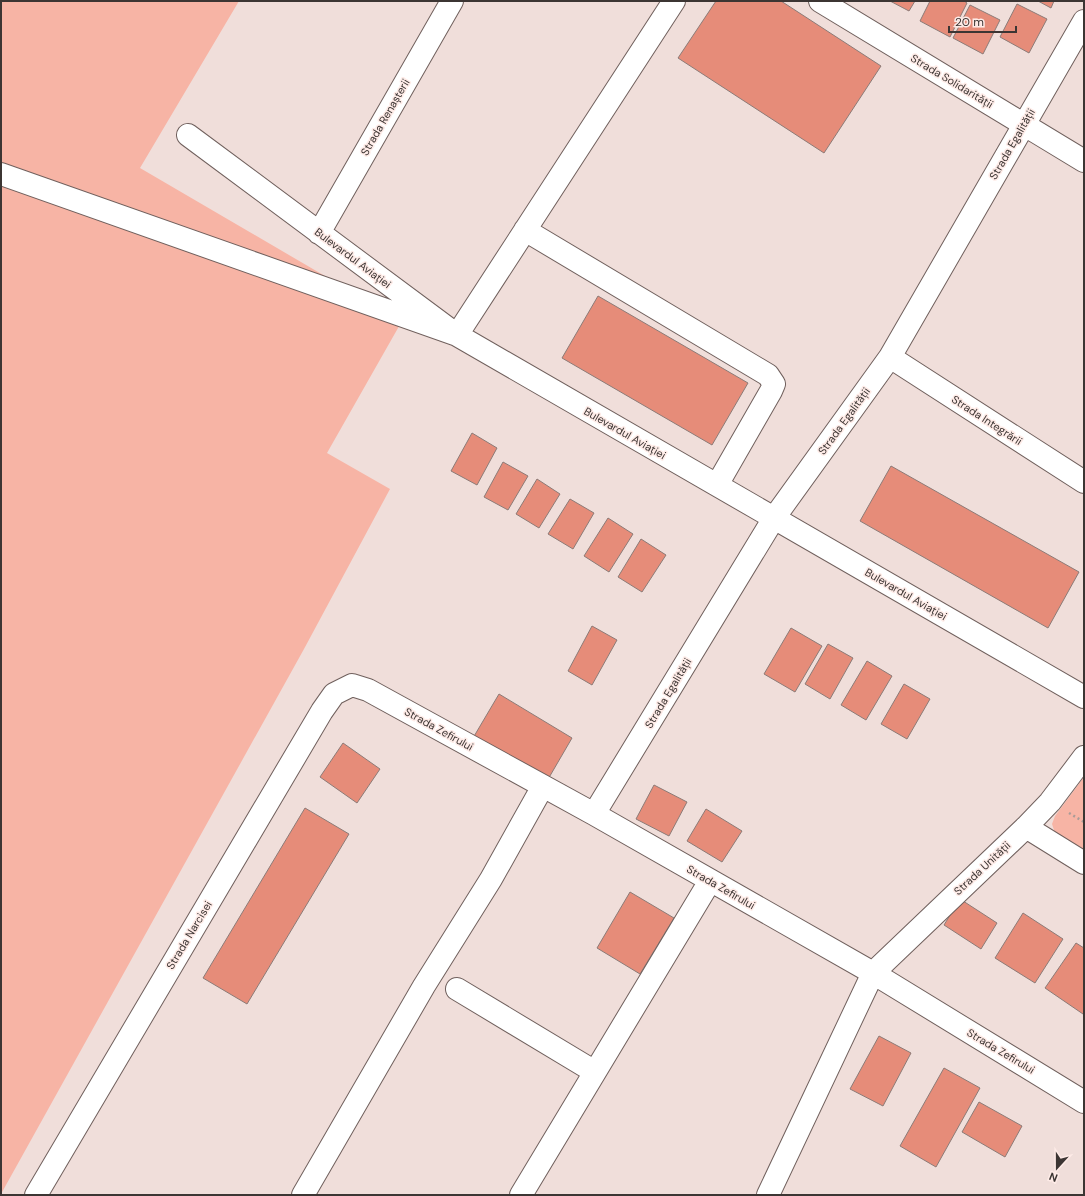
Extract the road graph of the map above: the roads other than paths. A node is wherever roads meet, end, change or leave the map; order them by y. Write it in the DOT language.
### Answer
graph roads {
  1 [pos="452,1"];
  2 [pos="674,1"];
  3 [pos="820,1"];
  4 [pos="1084,21"];
  5 [pos="1023,124"];
  6 [pos="188,135"];
  7 [pos="1084,161"];
  8 [pos="1,174"];
  9 [pos="525,230"];
  10 [pos="319,233"];
  11 [pos="457,335"];
  12 [pos="890,357"];
  13 [pos="1084,482"];
  14 [pos="717,485"];
  15 [pos="774,518"];
  16 [pos="352,686"];
  17 [pos="1084,697"];
  18 [pos="1084,757"];
  19 [pos="543,786"];
  20 [pos="594,814"];
  21 [pos="1026,827"];
  22 [pos="1084,863"];
  23 [pos="710,881"];
  24 [pos="873,973"];
  25 [pos="457,989"];
  26 [pos="595,1072"];
  27 [pos="1084,1102"];
  28 [pos="36,1195"];
  29 [pos="303,1195"];
  30 [pos="521,1195"];
  31 [pos="768,1195"];
  1 -- 10 [label="street, Strada Renașterii"];
  2 -- 9 [label="street"];
  3 -- 5 [label="street, Strada Solidarității"];
  4 -- 5 [label="street, Strada Egalității"];
  5 -- 7 [label="street, Strada Solidarității"];
  5 -- 12 [label="street, Strada Egalității"];
  6 -- 10 [label="street, Bulevardul Aviației"];
  8 -- 11 [label="street"];
  9 -- 11 [label="street"];
  9 -- 14 [label="street"];
  10 -- 11 [label="street, Bulevardul Aviației"];
  11 -- 14 [label="street, Bulevardul Aviației"];
  12 -- 13 [label="street, Strada Integrării"];
  12 -- 15 [label="street, Strada Egalității"];
  14 -- 15 [label="street, Bulevardul Aviației"];
  15 -- 17 [label="street, Bulevardul Aviației"];
  15 -- 20 [label="street, Strada Egalității"];
  16 -- 19 [label="street, Strada Zefirului"];
  16 -- 28 [label="street, Strada Narcisei"];
  18 -- 21 [label="street, Strada Unității"];
  19 -- 20 [label="street, Strada Zefirului"];
  19 -- 29 [label="street"];
  20 -- 23 [label="street, Strada Zefirului"];
  21 -- 22 [label="street"];
  21 -- 24 [label="street, Strada Unității"];
  23 -- 24 [label="street, Strada Zefirului"];
  23 -- 26 [label="street"];
  24 -- 27 [label="street, Strada Zefirului"];
  24 -- 31 [label="street"];
  25 -- 26 [label="street"];
  26 -- 30 [label="street"];
}
